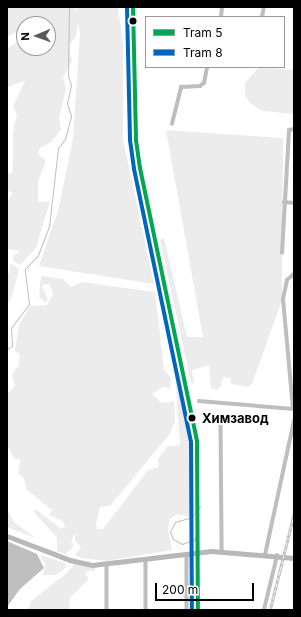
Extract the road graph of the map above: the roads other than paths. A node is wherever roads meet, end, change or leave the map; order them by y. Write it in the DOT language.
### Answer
graph roads {
  1 [pos="207,68"];
  2 [pos="172,124"];
  3 [pos="294,129"];
  4 [pos="284,202"];
  5 [pos="294,203"];
  6 [pos="282,253"];
  7 [pos="294,274"];
  8 [pos="199,402"];
  9 [pos="293,409"];
  10 [pos="294,421"];
  11 [pos="222,424"];
  12 [pos="7,536"];
  13 [pos="222,551"];
  14 [pos="187,554"];
  15 [pos="265,555"];
  16 [pos="277,556"];
  17 [pos="294,558"];
  18 [pos="146,559"];
  19 [pos="106,565"];
  20 [pos="107,610"];
  21 [pos="146,610"];
  22 [pos="187,610"];
  23 [pos="264,610"];
  1 -- 2 [label="street"];
  3 -- 4 [label="street"];
  4 -- 5 [label="street"];
  4 -- 6 [label="street"];
  7 -- 9 [label="street"];
  8 -- 9 [label="street"];
  10 -- 15 [label="street"];
  11 -- 13 [label="street"];
  12 -- 19 [label="main road"];
  13 -- 14 [label="main road"];
  13 -- 15 [label="main road"];
  14 -- 18 [label="main road"];
  14 -- 22 [label="street"];
  15 -- 16 [label="main road"];
  16 -- 17 [label="main road"];
  16 -- 23 [label="street"];
  18 -- 19 [label="main road"];
  18 -- 21 [label="street"];
  19 -- 20 [label="street"];
}
